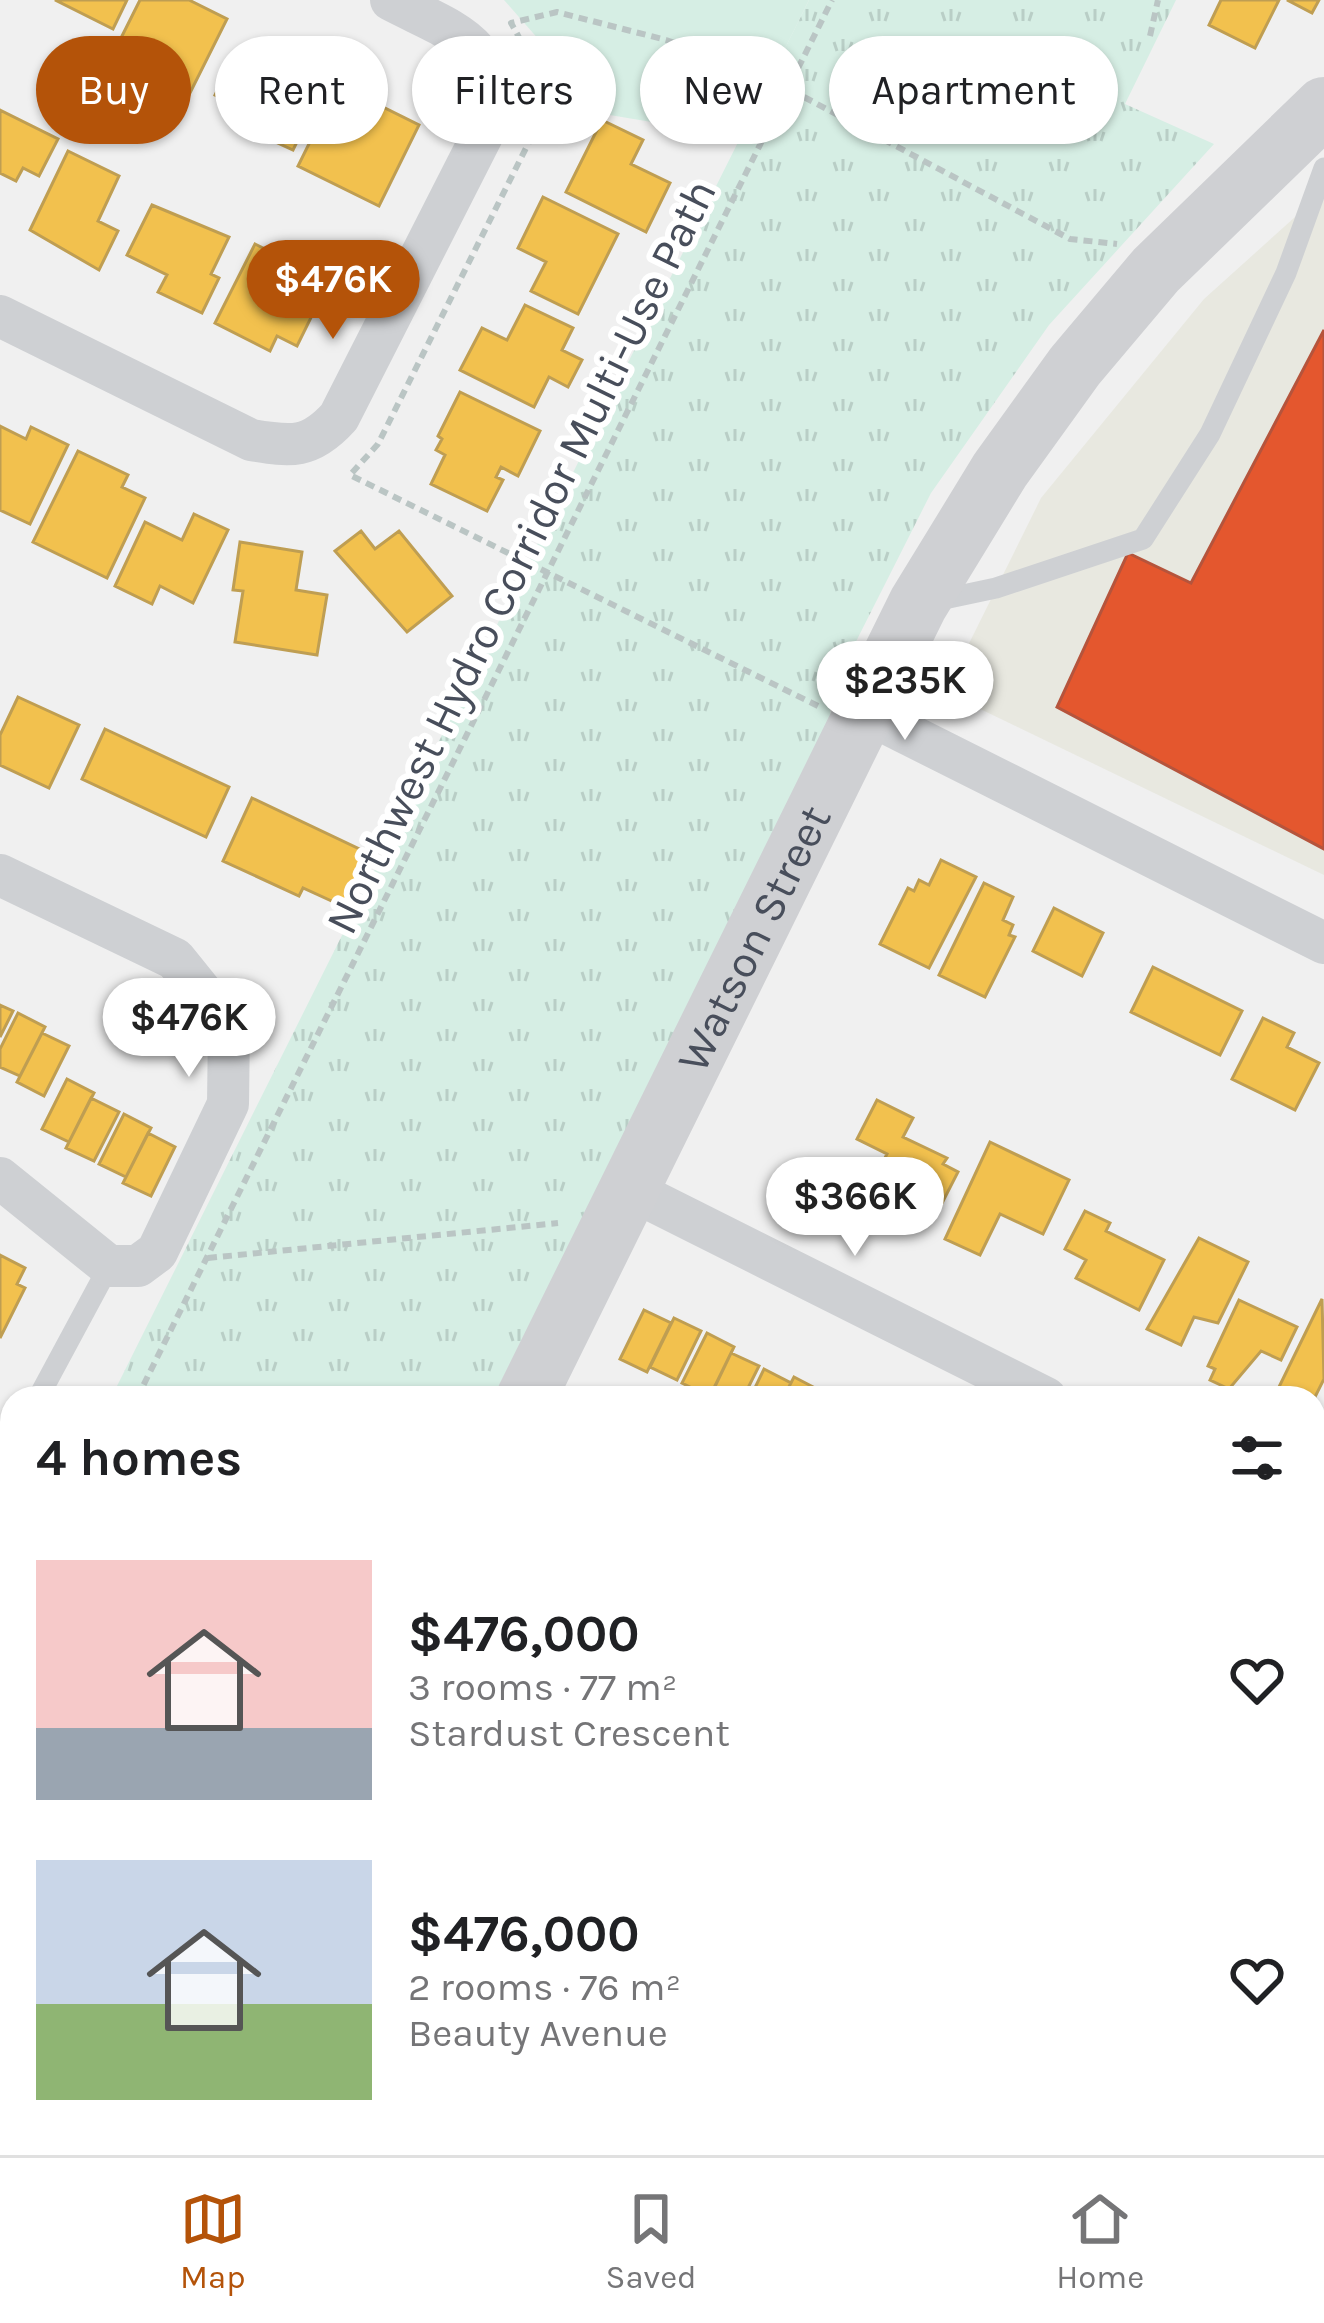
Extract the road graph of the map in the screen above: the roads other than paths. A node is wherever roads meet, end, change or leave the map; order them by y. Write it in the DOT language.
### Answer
graph roads {
  1 [pos="391,0"];
  2 [pos="1324,107"];
  3 [pos="1324,168"];
  4 [pos="0,316"];
  5 [pos="918,604"];
  6 [pos="863,720"];
  7 [pos="0,874"];
  8 [pos="1324,943"];
  9 [pos="0,1178"];
  10 [pos="623,1202"];
  11 [pos="109,1266"];
  12 [pos="44,1386"];
  13 [pos="532,1386"];
  14 [pos="1020,1386"];
  1 -- 4 [label="street"];
  2 -- 5 [label="street, Watson Street"];
  3 -- 5 [label="lane"];
  5 -- 6 [label="street, Watson Street"];
  6 -- 8 [label="street"];
  6 -- 10 [label="street, Watson Street"];
  7 -- 11 [label="street"];
  9 -- 11 [label="street"];
  10 -- 13 [label="street, Watson Street"];
  10 -- 14 [label="street"];
  11 -- 12 [label="lane"];
}
